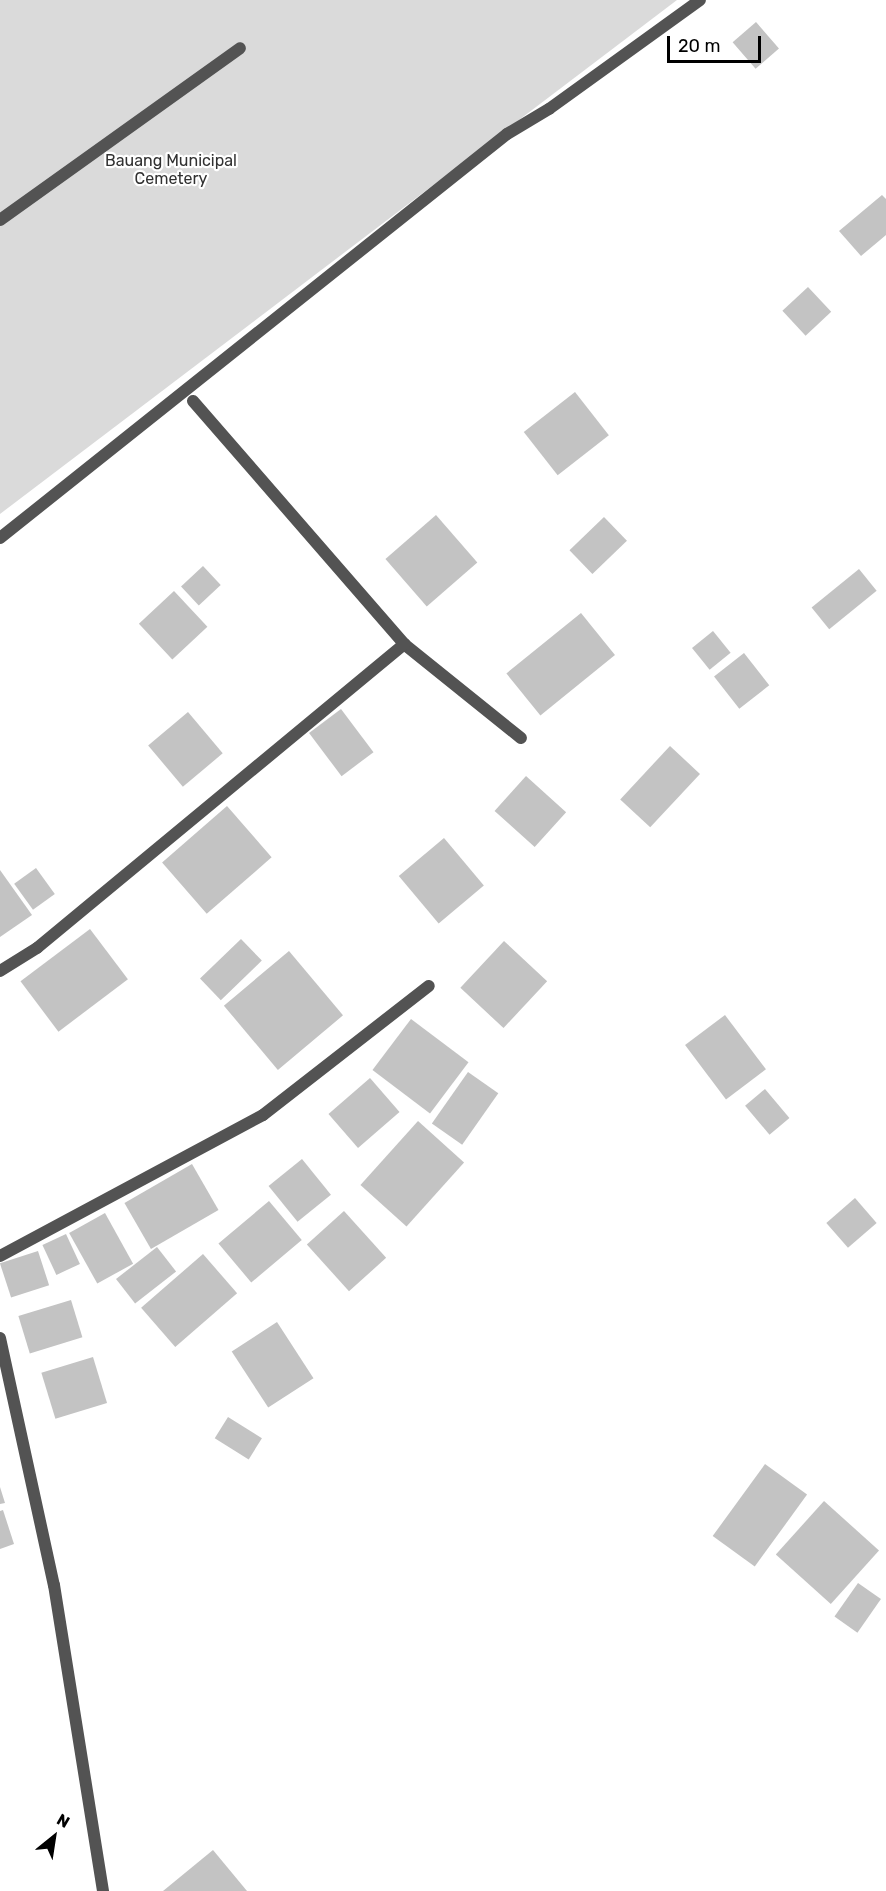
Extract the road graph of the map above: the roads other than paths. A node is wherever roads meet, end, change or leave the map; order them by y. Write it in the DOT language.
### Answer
graph roads {
  1 [pos="700,0"];
  2 [pos="240,48"];
  3 [pos="0,220"];
  4 [pos="193,401"];
  5 [pos="0,538"];
  6 [pos="404,644"];
  7 [pos="521,738"];
  8 [pos="0,971"];
  9 [pos="429,986"];
  10 [pos="0,1256"];
  11 [pos="0,1338"];
  12 [pos="103,1891"];
  1 -- 5 [label="street"];
  2 -- 3 [label="street"];
  4 -- 6 [label="street"];
  6 -- 7 [label="street"];
  6 -- 8 [label="street"];
  9 -- 10 [label="street"];
  11 -- 12 [label="street"];
}
